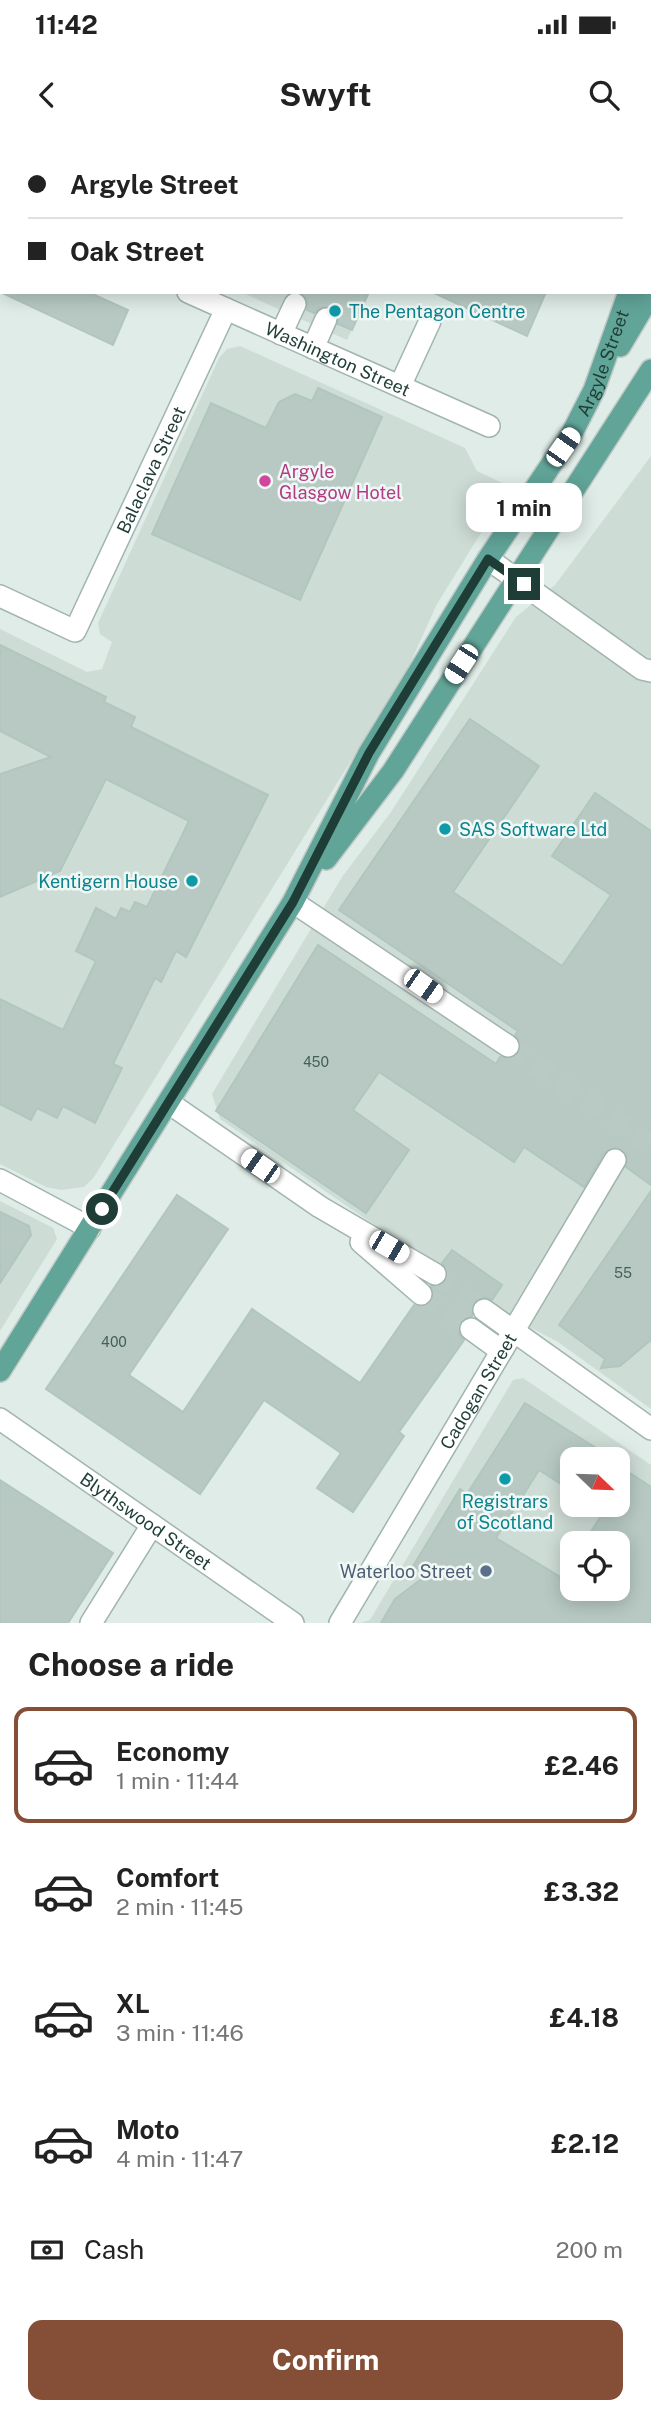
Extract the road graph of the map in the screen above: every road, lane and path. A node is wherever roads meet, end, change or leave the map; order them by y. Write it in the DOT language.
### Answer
graph roads {
  1 [pos="194,294"];
  2 [pos="628,294"];
  3 [pos="651,294"];
  4 [pos="223,303"];
  5 [pos="295,304"];
  6 [pos="326,319"];
  7 [pos="430,321"];
  8 [pos="281,334"];
  9 [pos="313,348"];
  10 [pos="651,370"];
  11 [pos="400,386"];
  12 [pos="594,390"];
  13 [pos="489,426"];
  14 [pos="488,559"];
  15 [pos="516,579"];
  16 [pos="0,596"];
  17 [pos="648,665"];
  18 [pos="293,902"];
  19 [pos="508,1046"];
  20 [pos="169,1103"];
  21 [pos="615,1160"];
  22 [pos="0,1180"];
  23 [pos="320,1207"];
  24 [pos="90,1227"];
  25 [pos="435,1274"];
  26 [pos="421,1294"];
  27 [pos="484,1310"];
  28 [pos="471,1329"];
  29 [pos="513,1331"];
  30 [pos="500,1350"];
  31 [pos="0,1371"];
  32 [pos="0,1419"];
  33 [pos="651,1429"];
  34 [pos="152,1525"];
  35 [pos="91,1623"];
  36 [pos="293,1623"];
  37 [pos="340,1623"];
  1 -- 4 [label="street, Washington Street"];
  2 -- 12 [label="main road, Argyle Street"];
  3 -- 12 [label="main road"];
  4 -- 8 [label="street, Washington Street"];
  4 -- 16 [label="street, Balaclava Street"];
  5 -- 8 [label="street"];
  6 -- 9 [label="street"];
  7 -- 11 [label="street"];
  8 -- 9 [label="street, Washington Street"];
  9 -- 11 [label="street, Washington Street"];
  10 -- 15 [label="main road, Argyle Street"];
  11 -- 13 [label="street, Washington Street"];
  12 -- 14 [label="main road, Argyle Street"];
  14 -- 15 [label="street"];
  14 -- 18 [label="main road, Argyle Street"];
  15 -- 17 [label="street"];
  15 -- 18 [label="main road, Argyle Street"];
  18 -- 19 [label="street"];
  18 -- 20 [label="main road, Argyle Street"];
  20 -- 23 [label="street"];
  20 -- 24 [label="main road, Argyle Street"];
  21 -- 29 [label="street, Cadogan Street"];
  22 -- 24 [label="street"];
  23 -- 25 [label="street"];
  23 -- 26 [label="street"];
  24 -- 31 [label="main road, Argyle Street"];
  27 -- 29 [label="street"];
  28 -- 30 [label="street"];
  29 -- 30 [label="street, Cadogan Street"];
  29 -- 33 [label="street"];
  30 -- 37 [label="street, Cadogan Street"];
  32 -- 34 [label="street, Blythswood Street"];
  34 -- 35 [label="street"];
  34 -- 36 [label="street, Blythswood Street"];
}
